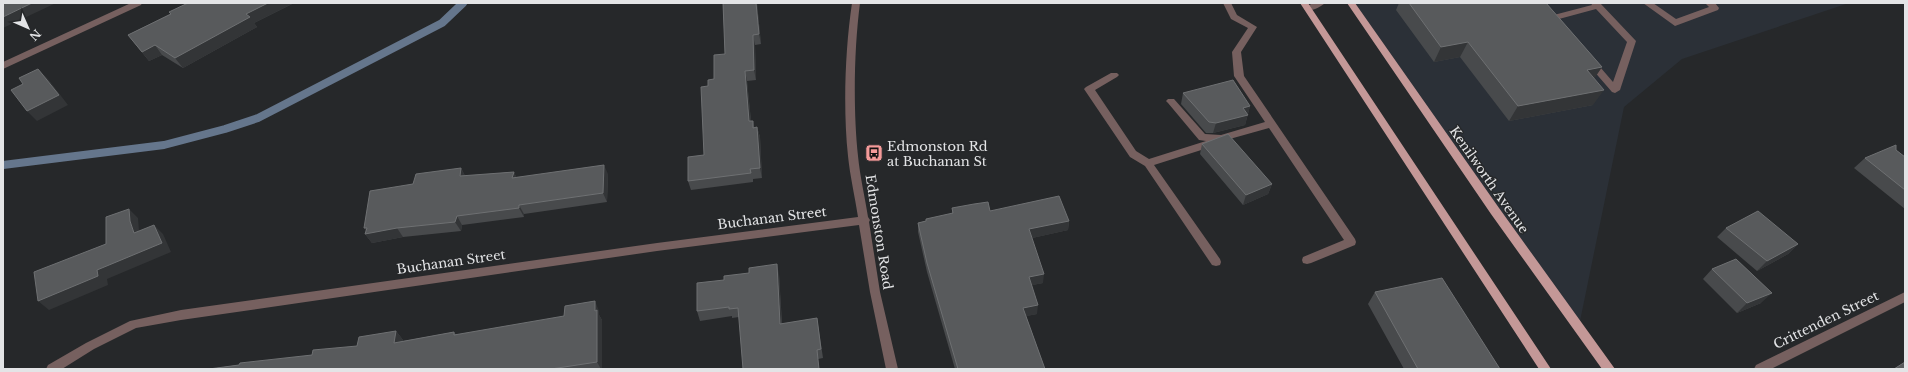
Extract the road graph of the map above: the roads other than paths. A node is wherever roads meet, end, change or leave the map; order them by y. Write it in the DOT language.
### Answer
graph roads {
  1 [pos="138,3"];
  2 [pos="856,3"];
  3 [pos="1227,3"];
  4 [pos="1321,3"];
  5 [pos="1352,3"];
  6 [pos="1647,3"];
  7 [pos="1709,3"];
  8 [pos="1596,5"];
  9 [pos="1306,6"];
  10 [pos="1563,30"];
  11 [pos="1584,54"];
  12 [pos="3,66"];
  13 [pos="1114,75"];
  14 [pos="1171,101"];
  15 [pos="1272,124"];
  16 [pos="1222,140"];
  17 [pos="1148,163"];
  18 [pos="865,220"];
  19 [pos="1307,260"];
  20 [pos="1216,262"];
  21 [pos="1905,297"];
  22 [pos="52,369"];
  23 [pos="892,369"];
  24 [pos="1545,369"];
  25 [pos="1609,369"];
  26 [pos="1760,369"];
  1 -- 12 [label="street"];
  2 -- 18 [label="street, Edmonston Road"];
  3 -- 15 [label="street"];
  4 -- 9 [label="street"];
  5 -- 25 [label="main road, Kenilworth Avenue"];
  6 -- 7 [label="street"];
  8 -- 10 [label="street"];
  8 -- 11 [label="street"];
  9 -- 24 [label="main road"];
  13 -- 17 [label="street"];
  14 -- 16 [label="street"];
  15 -- 16 [label="street"];
  15 -- 19 [label="street"];
  16 -- 17 [label="street"];
  17 -- 20 [label="street"];
  18 -- 22 [label="street, Buchanan Street"];
  18 -- 23 [label="street, Edmonston Road"];
  21 -- 26 [label="street, Crittenden Street"];
}
